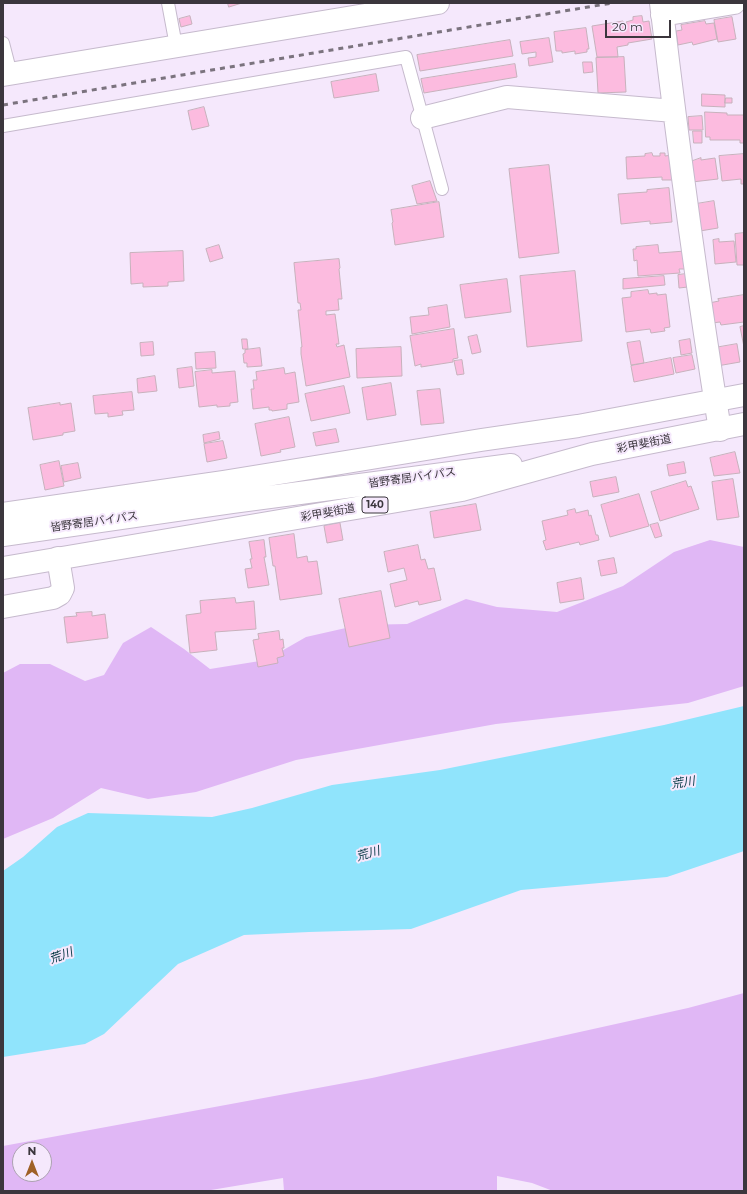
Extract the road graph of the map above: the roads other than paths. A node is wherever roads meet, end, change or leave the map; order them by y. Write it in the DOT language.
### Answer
graph roads {
  1 [pos="168,3"];
  2 [pos="438,3"];
  3 [pos="734,3"];
  4 [pos="358,9"];
  5 [pos="662,9"];
  6 [pos="3,42"];
  7 [pos="176,46"];
  8 [pos="7,75"];
  9 [pos="674,111"];
  10 [pos="422,118"];
  11 [pos="3,126"];
  12 [pos="442,189"];
  13 [pos="744,395"];
  14 [pos="715,401"];
  15 [pos="744,424"];
  16 [pos="578,426"];
  17 [pos="720,430"];
  18 [pos="592,454"];
  19 [pos="232,502"];
  20 [pos="3,514"];
  21 [pos="3,535"];
  22 [pos="58,558"];
  23 [pos="3,568"];
  24 [pos="3,607"];
  1 -- 7 [label="lane"];
  2 -- 4 [label="main road"];
  3 -- 5 [label="main road"];
  4 -- 7 [label="main road"];
  5 -- 9 [label="main road"];
  6 -- 8 [label="lane"];
  7 -- 8 [label="main road"];
  9 -- 10 [label="main road"];
  9 -- 14 [label="main road"];
  10 -- 11 [label="lane"];
  10 -- 12 [label="lane"];
  13 -- 14 [label="main road, 140"];
  14 -- 16 [label="main road, 140"];
  14 -- 17 [label="main road"];
  15 -- 17 [label="main road, 彩甲斐街道 / 140"];
  16 -- 19 [label="main road, 皆野寄居バイパス / 140"];
  16 -- 20 [label="main road, 140"];
  17 -- 18 [label="main road, 彩甲斐街道 / 140"];
  18 -- 19 [label="main road, 皆野寄居バイパス / 140"];
  18 -- 22 [label="main road, 彩甲斐街道 / 140"];
  19 -- 21 [label="main road, 皆野寄居バイパス / 140"];
  22 -- 23 [label="main road, 彩甲斐街道 / 140"];
  22 -- 24 [label="main road"];
}
